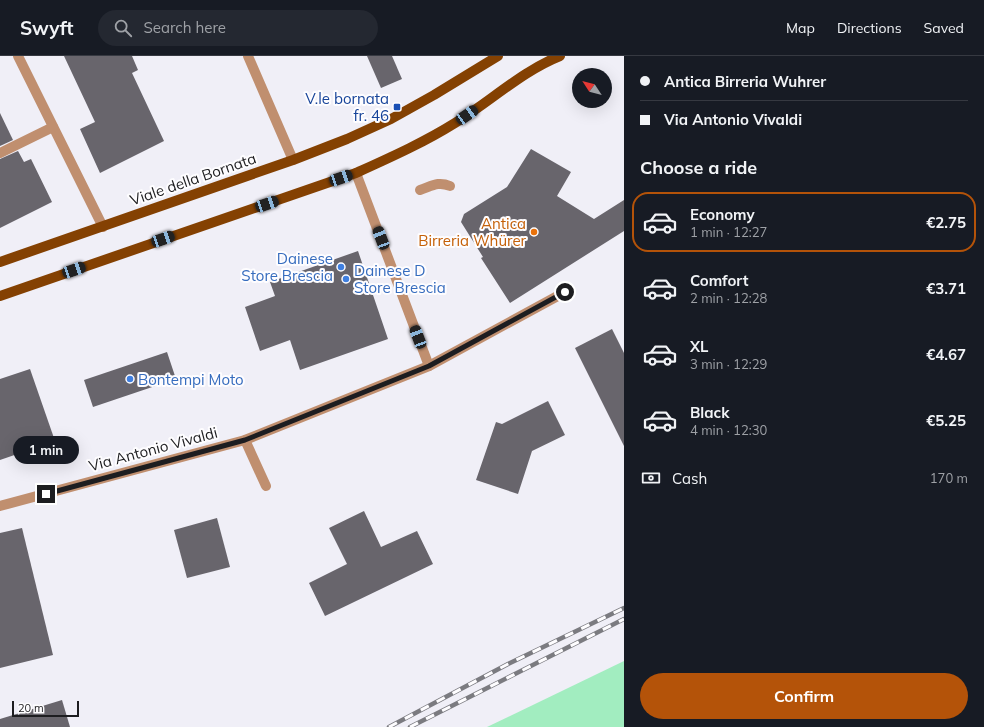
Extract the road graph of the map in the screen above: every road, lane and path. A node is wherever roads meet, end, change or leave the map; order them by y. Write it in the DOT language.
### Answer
graph roads {
  1 [pos="18,56"];
  2 [pos="248,56"];
  3 [pos="498,56"];
  4 [pos="560,56"];
  5 [pos="53,127"];
  6 [pos="0,152"];
  7 [pos="293,160"];
  8 [pos="356,173"];
  9 [pos="450,186"];
  10 [pos="420,190"];
  11 [pos="103,227"];
  12 [pos="0,262"];
  13 [pos="565,292"];
  14 [pos="0,296"];
  15 [pos="429,366"];
  16 [pos="245,440"];
  17 [pos="266,486"];
  18 [pos="0,506"];
  1 -- 5 [label="street"];
  2 -- 7 [label="street"];
  3 -- 7 [label="main road, Viale della Bornata"];
  4 -- 8 [label="main road"];
  5 -- 6 [label="street"];
  5 -- 11 [label="street"];
  7 -- 11 [label="main road, Viale della Bornata"];
  8 -- 14 [label="main road"];
  8 -- 15 [label="street"];
  9 -- 10 [label="street"];
  11 -- 12 [label="main road, Viale della Bornata"];
  13 -- 15 [label="street, Via Antonio Vivaldi"];
  15 -- 16 [label="street, Via Antonio Vivaldi"];
  16 -- 17 [label="street"];
  16 -- 18 [label="street, Via Antonio Vivaldi"];
}
